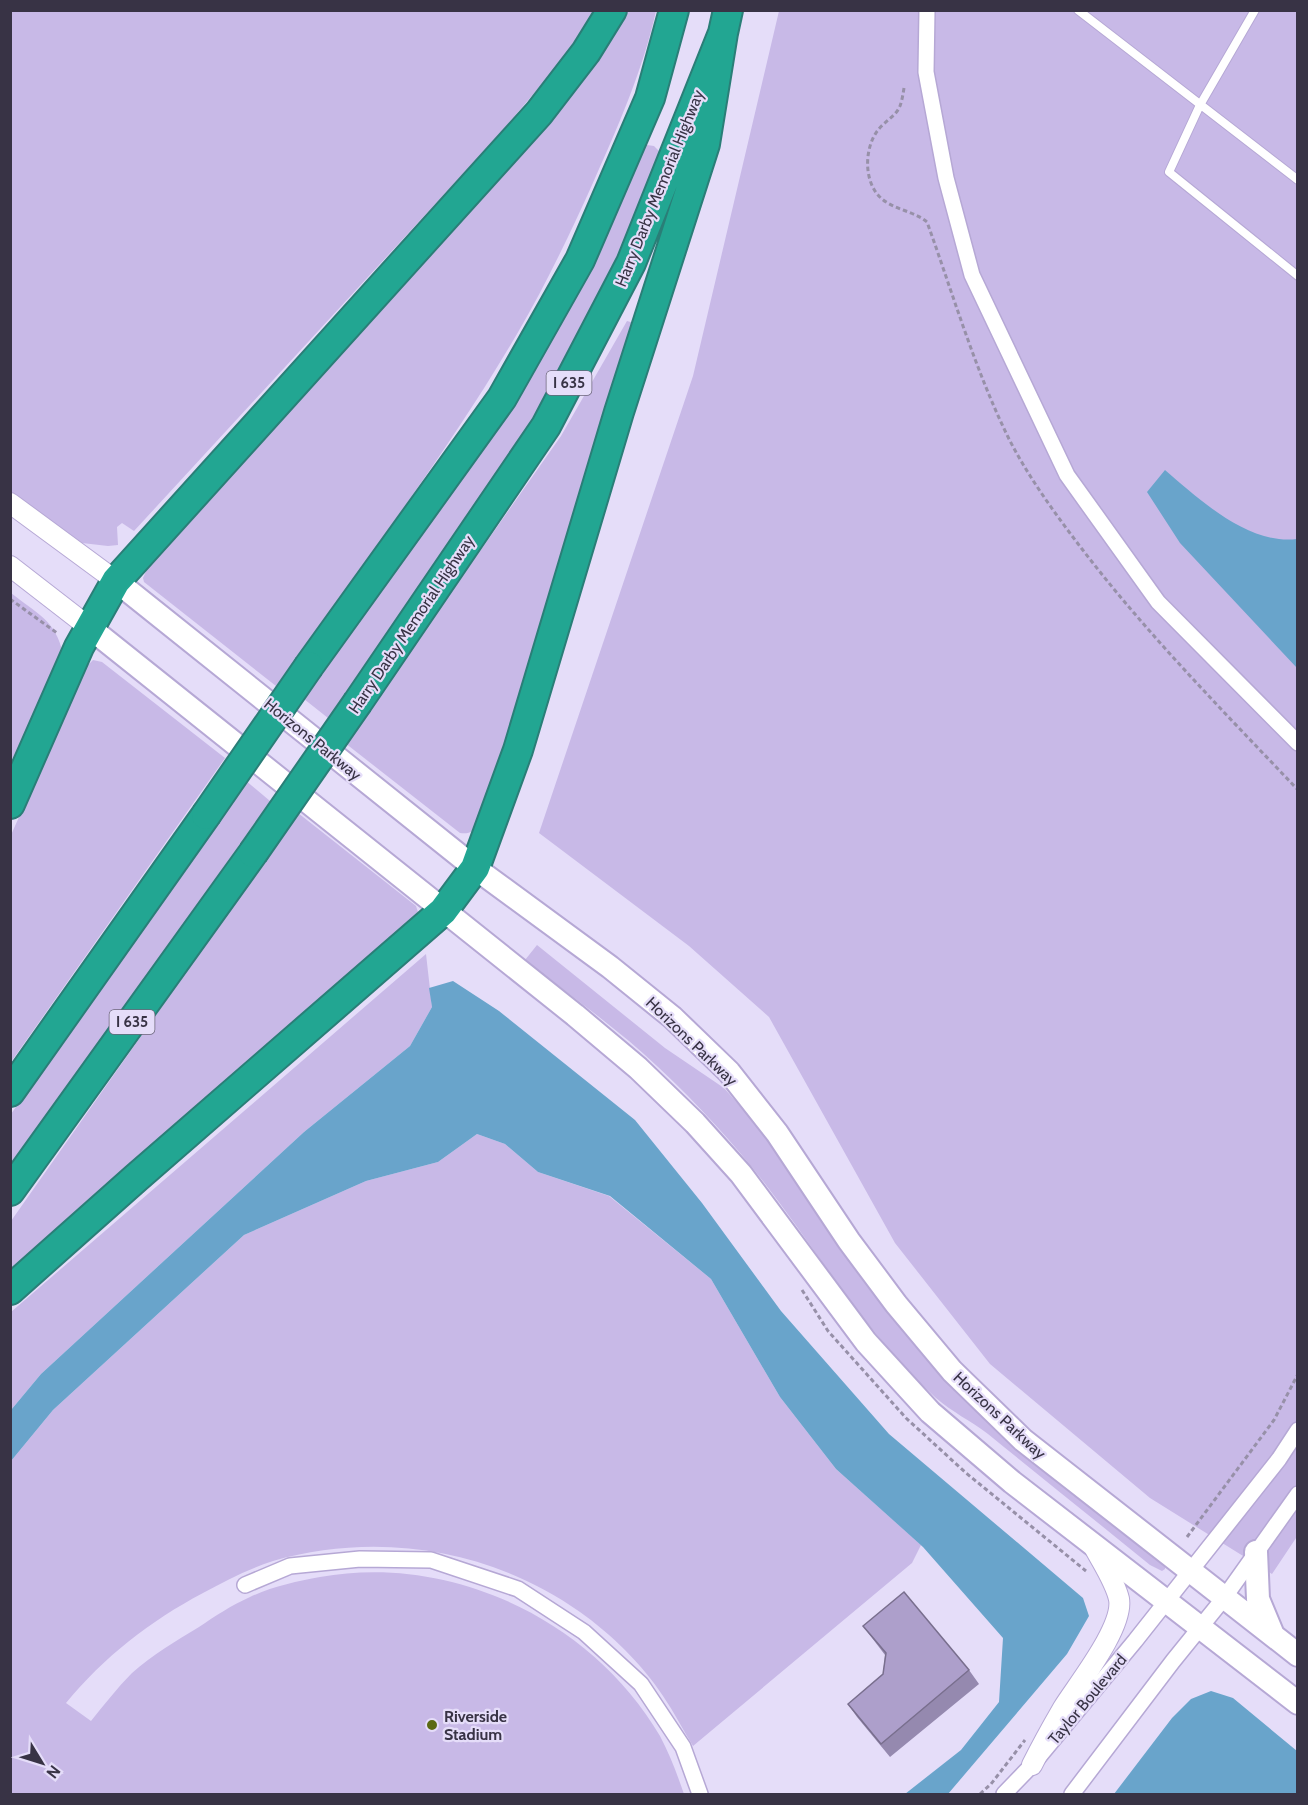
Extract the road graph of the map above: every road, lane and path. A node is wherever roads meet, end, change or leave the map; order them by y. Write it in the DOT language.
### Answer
graph roads {
  1 [pos="612,10"];
  2 [pos="674,10"];
  3 [pos="927,10"];
  4 [pos="1078,10"];
  5 [pos="1255,10"];
  6 [pos="725,22"];
  7 [pos="1200,105"];
  8 [pos="1298,180"];
  9 [pos="1298,276"];
  10 [pos="10,503"];
  11 [pos="10,566"];
  12 [pos="116,581"];
  13 [pos="10,599"];
  14 [pos="90,628"];
  15 [pos="57,633"];
  16 [pos="1298,743"];
  17 [pos="10,804"];
  18 [pos="475,868"];
  19 [pos="443,911"];
  20 [pos="10,1092"];
  21 [pos="10,1191"];
  22 [pos="10,1290"];
  23 [pos="1298,1374"];
  24 [pos="1298,1430"];
  25 [pos="1298,1494"];
  26 [pos="1188,1537"];
  27 [pos="1091,1543"];
  28 [pos="1257,1552"];
  29 [pos="1191,1572"];
  30 [pos="245,1585"];
  31 [pos="1224,1598"];
  32 [pos="1167,1601"];
  33 [pos="1201,1627"];
  34 [pos="1274,1637"];
  35 [pos="1298,1655"];
  36 [pos="1298,1703"];
  37 [pos="1032,1765"];
  38 [pos="700,1794"];
  39 [pos="1004,1794"];
  40 [pos="1072,1794"];
  1 -- 12 [label="highway"];
  2 -- 20 [label="highway, bridge"];
  3 -- 16 [label="street"];
  4 -- 7 [label="lane"];
  5 -- 7 [label="lane"];
  6 -- 18 [label="highway"];
  6 -- 21 [label="highway, Harry Darby Memorial Highway / I 635, bridge"];
  7 -- 8 [label="lane"];
  7 -- 9 [label="lane"];
  10 -- 12 [label="street, Horizons Parkway"];
  11 -- 14 [label="street"];
  12 -- 14 [label="highway"];
  12 -- 18 [label="main road, Horizons Parkway"];
  13 -- 15 [label="path"];
  14 -- 17 [label="highway"];
  14 -- 19 [label="main road"];
  18 -- 19 [label="highway"];
  18 -- 29 [label="main road, Horizons Parkway"];
  19 -- 22 [label="highway"];
  19 -- 27 [label="main road"];
  23 -- 26 [label="path"];
  24 -- 29 [label="street, Taylor Boulevard"];
  25 -- 28 [label="street"];
  27 -- 32 [label="main road"];
  27 -- 37 [label="street"];
  28 -- 31 [label="street"];
  28 -- 34 [label="main road"];
  29 -- 31 [label="main road, Horizons Parkway"];
  29 -- 32 [label="street, Taylor Boulevard"];
  30 -- 38 [label="street"];
  31 -- 33 [label="street"];
  31 -- 34 [label="main road, Horizons Parkway"];
  32 -- 33 [label="main road"];
  32 -- 37 [label="street, Taylor Boulevard"];
  33 -- 36 [label="main road"];
  33 -- 40 [label="street"];
  34 -- 35 [label="main road, Horizons Parkway"];
  37 -- 39 [label="street, Taylor Boulevard"];
}
